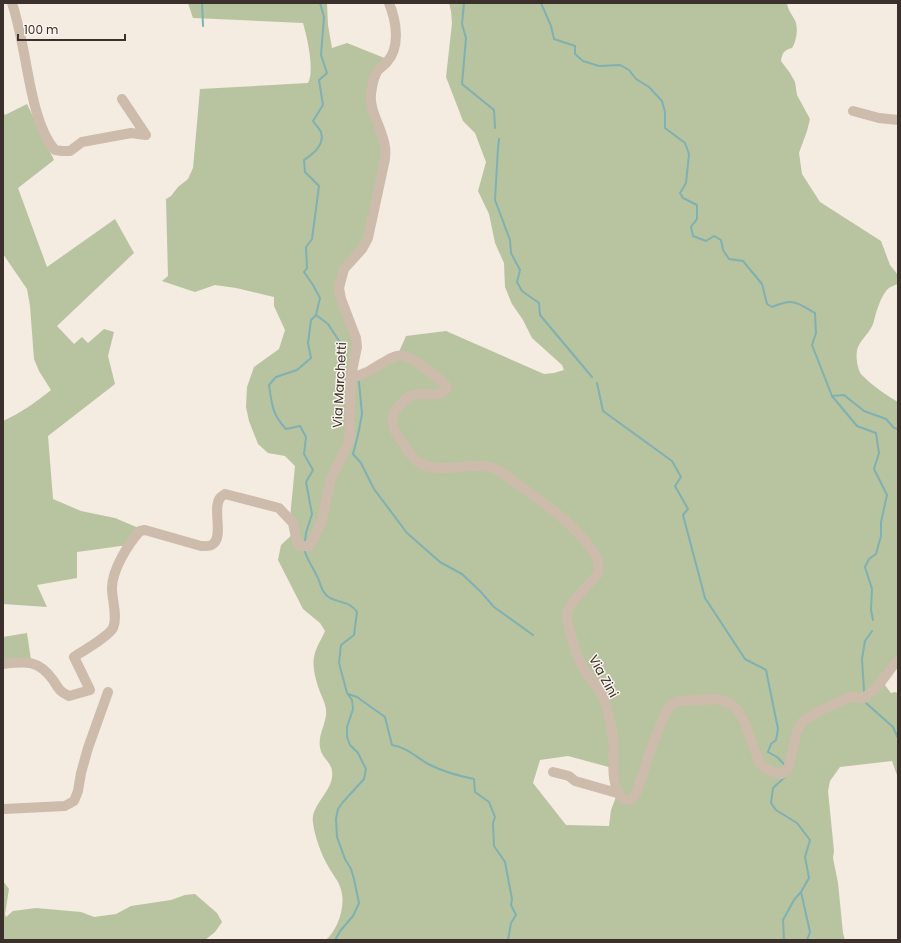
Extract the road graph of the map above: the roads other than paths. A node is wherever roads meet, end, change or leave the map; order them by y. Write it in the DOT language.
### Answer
graph roads {
  1 [pos="12,3"];
  2 [pos="389,3"];
  3 [pos="122,99"];
  4 [pos="853,111"];
  5 [pos="898,120"];
  6 [pos="351,376"];
  7 [pos="898,661"];
  8 [pos="3,664"];
  9 [pos="108,692"];
  10 [pos="553,772"];
  11 [pos="617,793"];
  12 [pos="4,810"];
  1 -- 3 [label="street"];
  2 -- 6 [label="street, Via Marchetti"];
  4 -- 5 [label="street"];
  6 -- 8 [label="street, Via Marchetti"];
  6 -- 11 [label="street, Via Zini"];
  7 -- 11 [label="street"];
  9 -- 12 [label="street"];
  10 -- 11 [label="street"];
}
